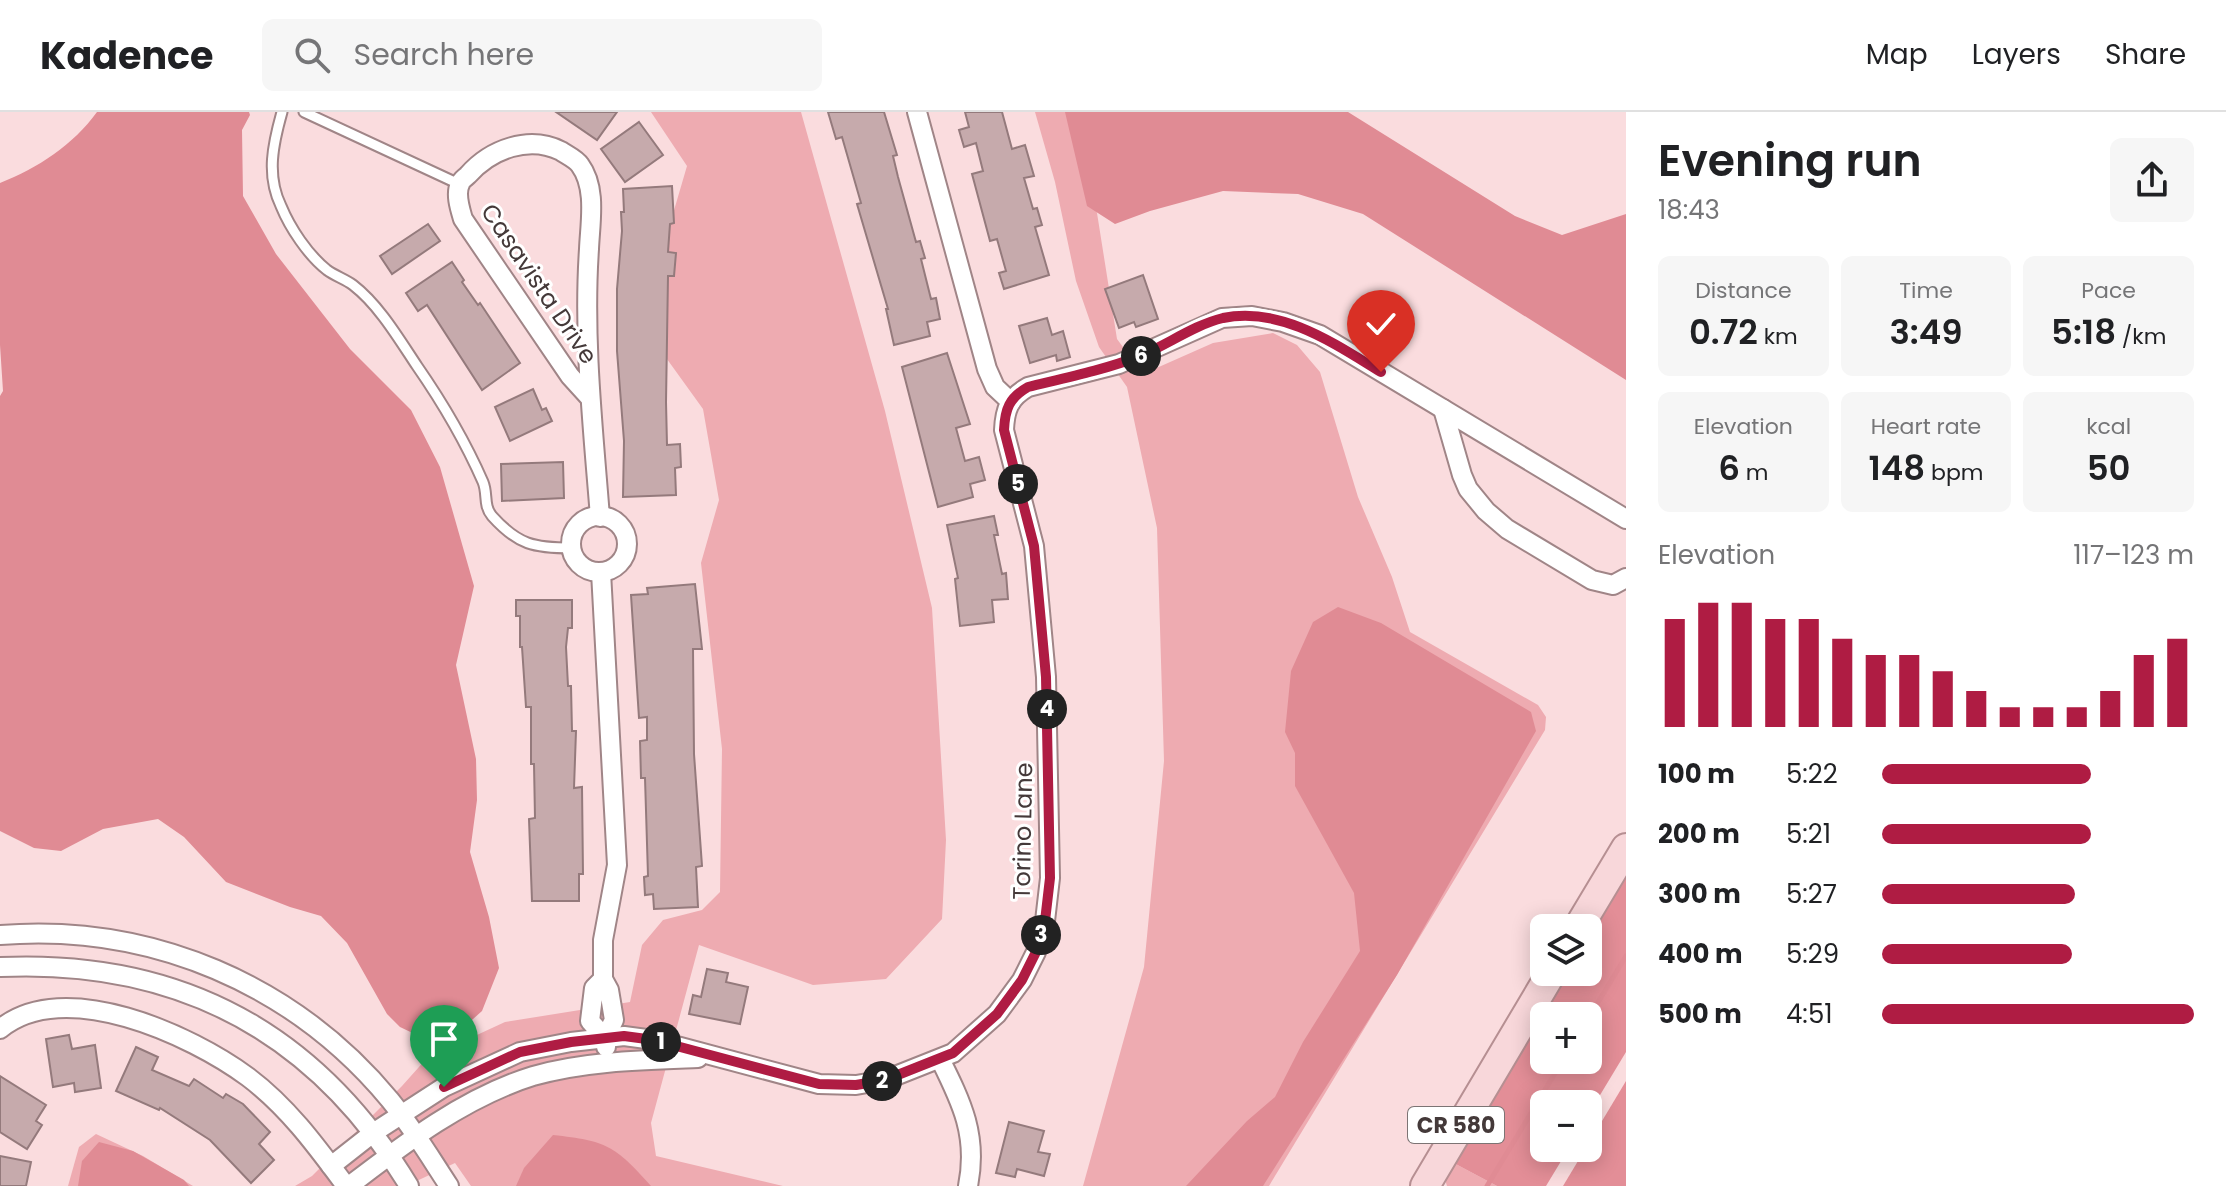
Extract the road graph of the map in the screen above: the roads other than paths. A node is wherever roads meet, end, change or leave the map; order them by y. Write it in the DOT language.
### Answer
graph roads {
  1 [pos="282,112"];
  2 [pos="304,112"];
  3 [pos="917,112"];
  4 [pos="459,184"];
  5 [pos="590,398"];
  6 [pos="1011,402"];
  7 [pos="1443,409"];
  8 [pos="600,517"];
  9 [pos="1626,519"];
  10 [pos="572,548"];
  11 [pos="601,572"];
  12 [pos="1626,578"];
  13 [pos="1626,848"];
  14 [pos="1586,914"];
  15 [pos="0,935"];
  16 [pos="32,935"];
  17 [pos="0,967"];
  18 [pos="31,967"];
  19 [pos="1544,986"];
  20 [pos="0,1029"];
  21 [pos="605,1038"];
  22 [pos="713,1057"];
  23 [pos="940,1059"];
  24 [pos="610,1064"];
  25 [pos="1498,1064"];
  26 [pos="401,1114"];
  27 [pos="373,1133"];
  28 [pos="417,1136"];
  29 [pos="389,1155"];
  30 [pos="331,1166"];
  31 [pos="348,1186"];
  32 [pos="409,1186"];
  33 [pos="449,1186"];
  34 [pos="968,1186"];
  35 [pos="1415,1186"];
  36 [pos="1425,1186"];
  1 -- 10 [label="lane"];
  2 -- 4 [label="lane"];
  3 -- 6 [label="street"];
  4 -- 5 [label="street, Casavista Drive"];
  4 -- 5 [label="street, Casavista Drive"];
  5 -- 8 [label="street, Casavista Drive"];
  6 -- 7 [label="street"];
  6 -- 23 [label="street, Torino Lane"];
  7 -- 9 [label="street"];
  7 -- 12 [label="street"];
  8 -- 10 [label="street"];
  8 -- 11 [label="street"];
  10 -- 11 [label="street"];
  11 -- 21 [label="street"];
  13 -- 14 [label="main road"];
  15 -- 16 [label="street"];
  16 -- 18 [label="street"];
  16 -- 26 [label="street"];
  17 -- 18 [label="street"];
  18 -- 27 [label="street"];
  19 -- 25 [label="main road, CR 580"];
  20 -- 30 [label="street"];
  21 -- 22 [label="street, Torino Lane"];
  21 -- 24 [label="street"];
  21 -- 26 [label="street, Torino Lane"];
  22 -- 23 [label="street, Torino Lane"];
  22 -- 24 [label="street, Torino Lane"];
  23 -- 34 [label="street"];
  24 -- 28 [label="street, Torino Lane"];
  25 -- 35 [label="main road, CR 580"];
  25 -- 36 [label="main road, CR 580"];
  26 -- 27 [label="street, Torino Lane"];
  26 -- 28 [label="street"];
  27 -- 29 [label="street"];
  27 -- 30 [label="street, Torino Lane"];
  28 -- 29 [label="street, Torino Lane"];
  28 -- 33 [label="street"];
  29 -- 31 [label="street, Torino Lane"];
  29 -- 32 [label="street"];
  30 -- 31 [label="street"];
}
